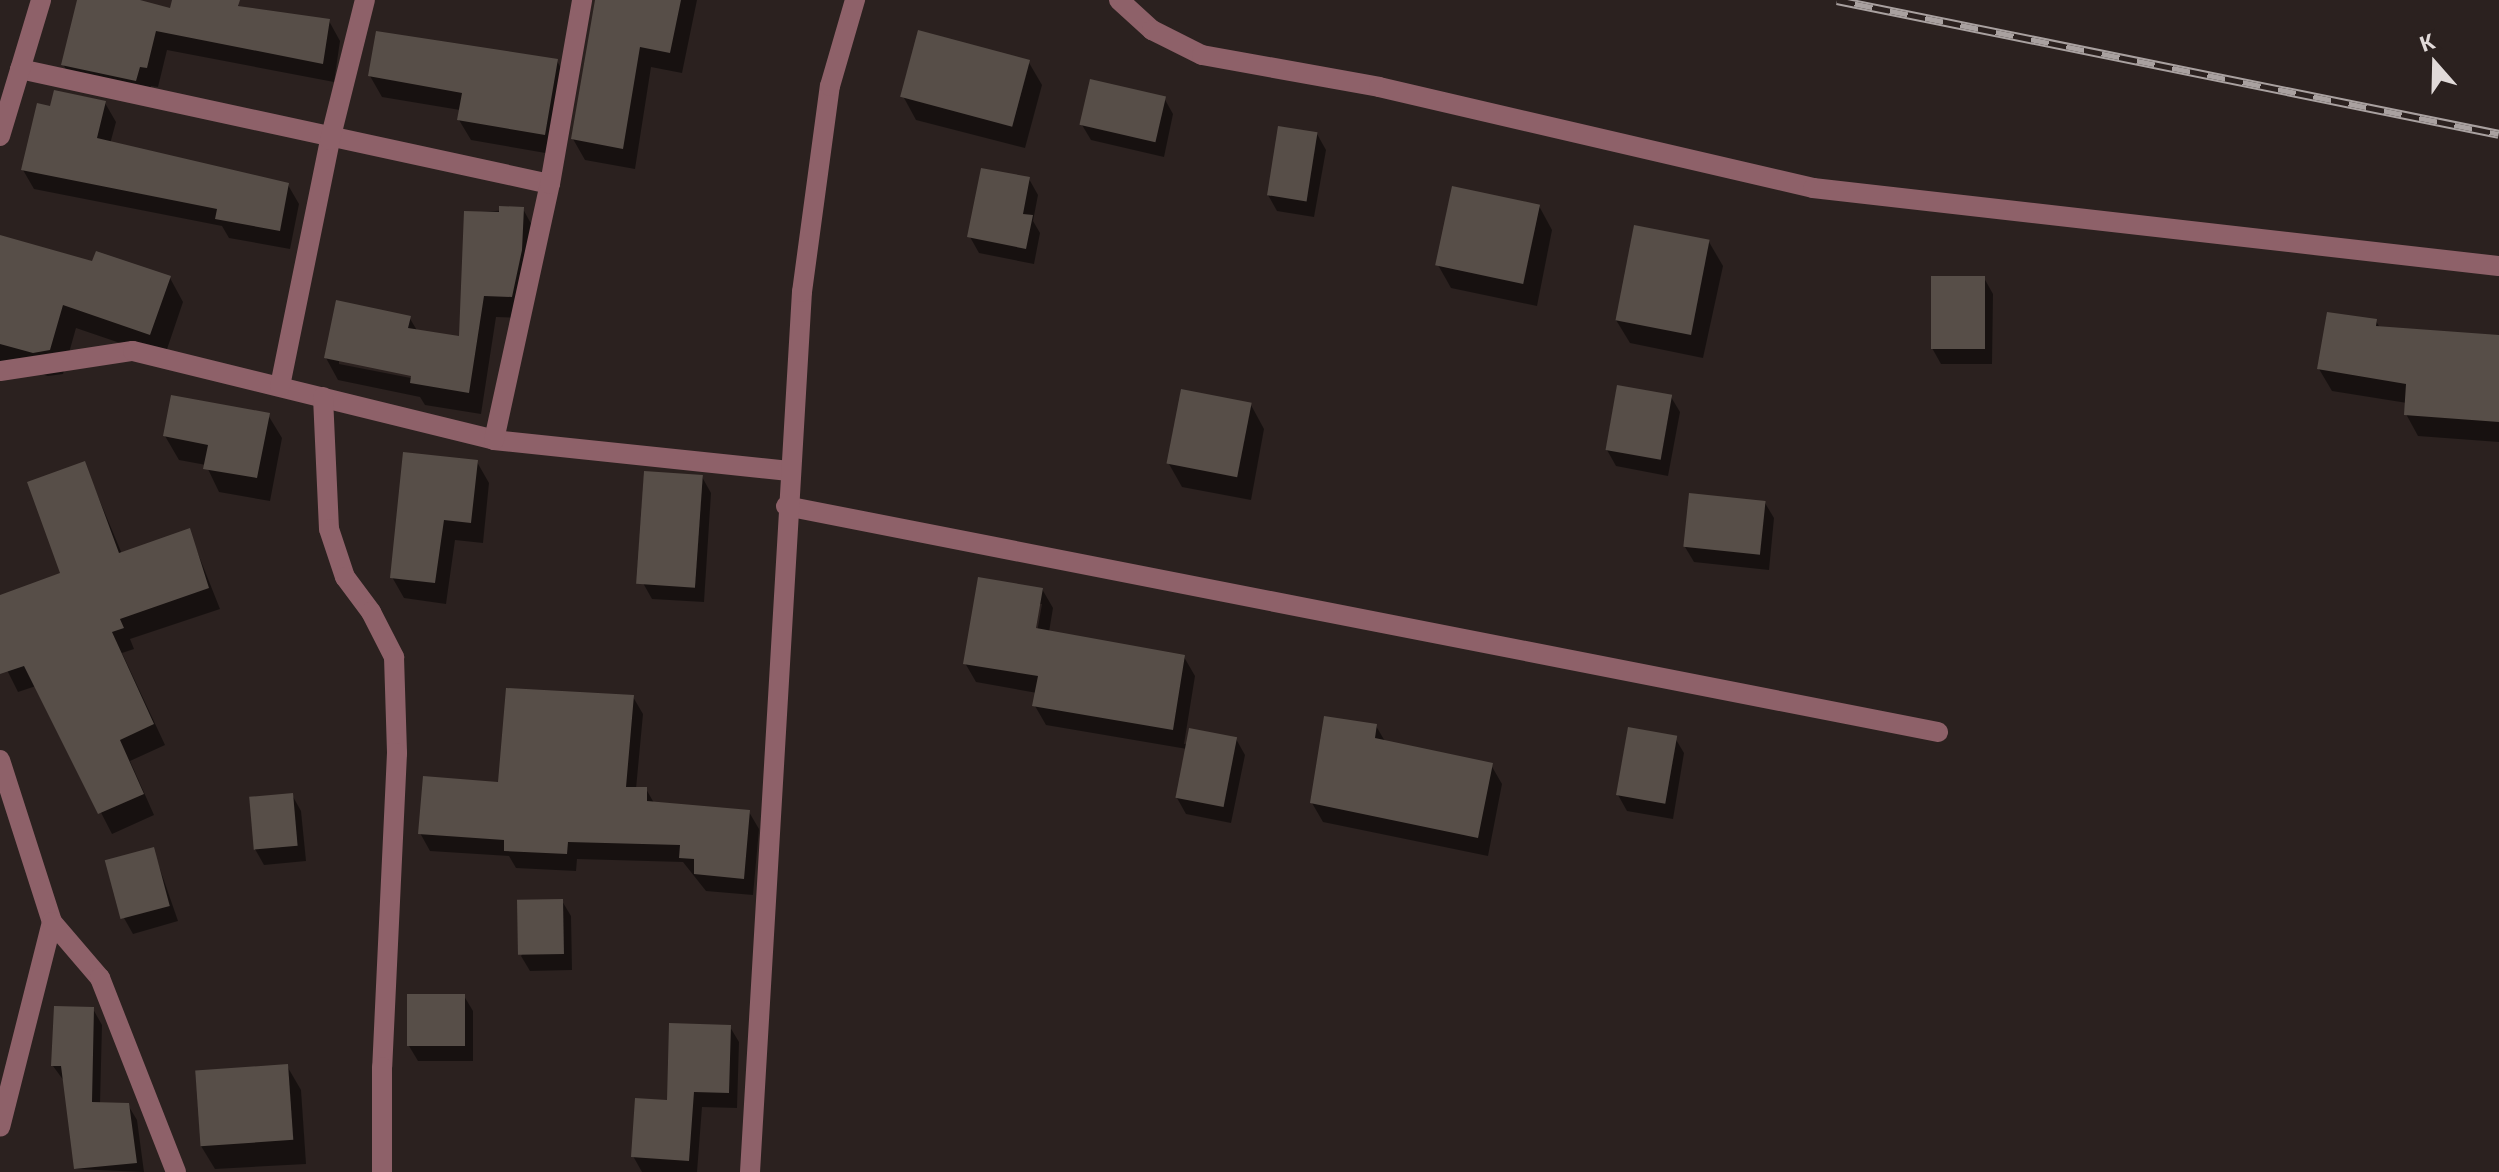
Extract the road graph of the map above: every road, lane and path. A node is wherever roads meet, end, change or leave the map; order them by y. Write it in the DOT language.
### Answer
graph roads {
  1 [pos="41,0"];
  2 [pos="365,0"];
  3 [pos="582,0"];
  4 [pos="855,0"];
  5 [pos="1119,0"];
  6 [pos="20,69"];
  7 [pos="0,136"];
  8 [pos="330,140"];
  9 [pos="550,184"];
  10 [pos="2499,266"];
  11 [pos="0,371"];
  12 [pos="280,386"];
  13 [pos="323,397"];
  14 [pos="494,440"];
  15 [pos="789,471"];
  16 [pos="786,506"];
  17 [pos="1938,732"];
  18 [pos="0,760"];
  19 [pos="52,922"];
  20 [pos="0,1127"];
  21 [pos="176,1172"];
  22 [pos="382,1172"];
  23 [pos="750,1172"];
  1 -- 6 [label="street"];
  2 -- 8 [label="street"];
  3 -- 9 [label="street"];
  4 -- 15 [label="street"];
  5 -- 10 [label="street"];
  6 -- 7 [label="street"];
  6 -- 8 [label="street"];
  8 -- 9 [label="street"];
  8 -- 12 [label="street"];
  9 -- 14 [label="street"];
  11 -- 12 [label="street"];
  12 -- 13 [label="street"];
  13 -- 14 [label="street"];
  13 -- 22 [label="street"];
  14 -- 15 [label="street"];
  15 -- 16 [label="street"];
  16 -- 17 [label="street"];
  16 -- 23 [label="street"];
  18 -- 19 [label="street"];
  19 -- 20 [label="street"];
  19 -- 21 [label="street"];
}
